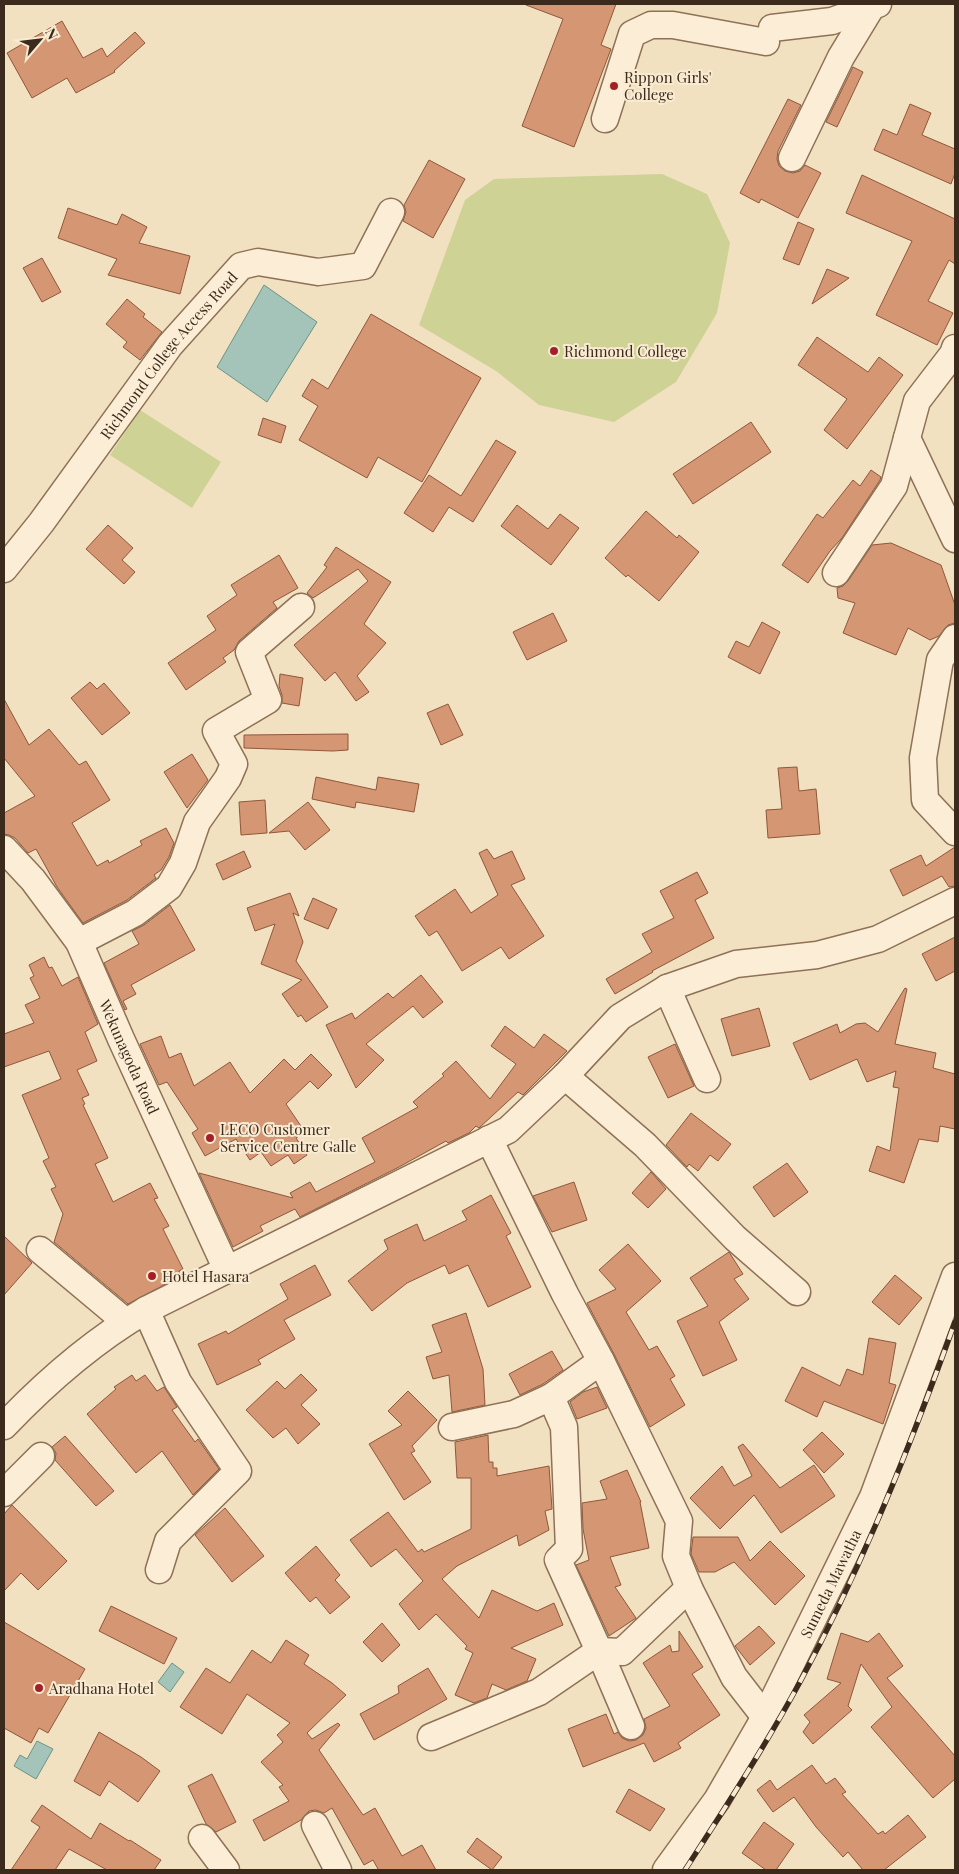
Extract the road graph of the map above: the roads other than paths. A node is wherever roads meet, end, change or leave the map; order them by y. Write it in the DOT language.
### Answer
graph roads {
  1 [pos="875,5"];
  2 [pos="605,119"];
  3 [pos="792,158"];
  4 [pos="391,212"];
  5 [pos="955,348"];
  6 [pos="907,438"];
  7 [pos="955,539"];
  8 [pos="4,569"];
  9 [pos="836,572"];
  10 [pos="301,607"];
  11 [pos="955,638"];
  12 [pos="955,832"];
  13 [pos="6,856"];
  14 [pos="955,901"];
  15 [pos="80,942"];
  16 [pos="667,988"];
  17 [pos="565,1076"];
  18 [pos="707,1079"];
  19 [pos="489,1139"];
  20 [pos="40,1250"];
  21 [pos="227,1270"];
  22 [pos="955,1276"];
  23 [pos="797,1292"];
  24 [pos="136,1316"];
  25 [pos="601,1361"];
  26 [pos="552,1397"];
  27 [pos="4,1426"];
  28 [pos="452,1427"];
  29 [pos="42,1456"];
  30 [pos="4,1493"];
  31 [pos="159,1570"];
  32 [pos="689,1588"];
  33 [pos="599,1650"];
  34 [pos="765,1717"];
  35 [pos="631,1726"];
  36 [pos="432,1737"];
  37 [pos="315,1825"];
  38 [pos="202,1838"];
  39 [pos="226,1870"];
  40 [pos="338,1870"];
  41 [pos="666,1870"];
  1 -- 2 [label="street"];
  1 -- 3 [label="street"];
  4 -- 8 [label="street, Richmond College Access Road"];
  5 -- 6 [label="street"];
  6 -- 7 [label="street"];
  6 -- 9 [label="street"];
  10 -- 15 [label="street"];
  11 -- 12 [label="street"];
  13 -- 15 [label="street, Wekunagoda Road"];
  14 -- 16 [label="street"];
  15 -- 21 [label="street, Wekunagoda Road"];
  16 -- 17 [label="street"];
  16 -- 18 [label="street"];
  17 -- 19 [label="street"];
  17 -- 23 [label="street"];
  19 -- 21 [label="street"];
  19 -- 25 [label="street"];
  20 -- 24 [label="street"];
  21 -- 24 [label="street"];
  22 -- 34 [label="street, Sumeda Mawatha"];
  24 -- 27 [label="street"];
  24 -- 31 [label="street"];
  25 -- 26 [label="street"];
  25 -- 32 [label="street"];
  26 -- 28 [label="street"];
  26 -- 33 [label="street"];
  29 -- 30 [label="street"];
  32 -- 33 [label="street"];
  32 -- 34 [label="street"];
  33 -- 35 [label="street"];
  33 -- 36 [label="street"];
  34 -- 41 [label="street, Sumeda Mawatha"];
  37 -- 40 [label="street"];
  38 -- 39 [label="street"];
}
